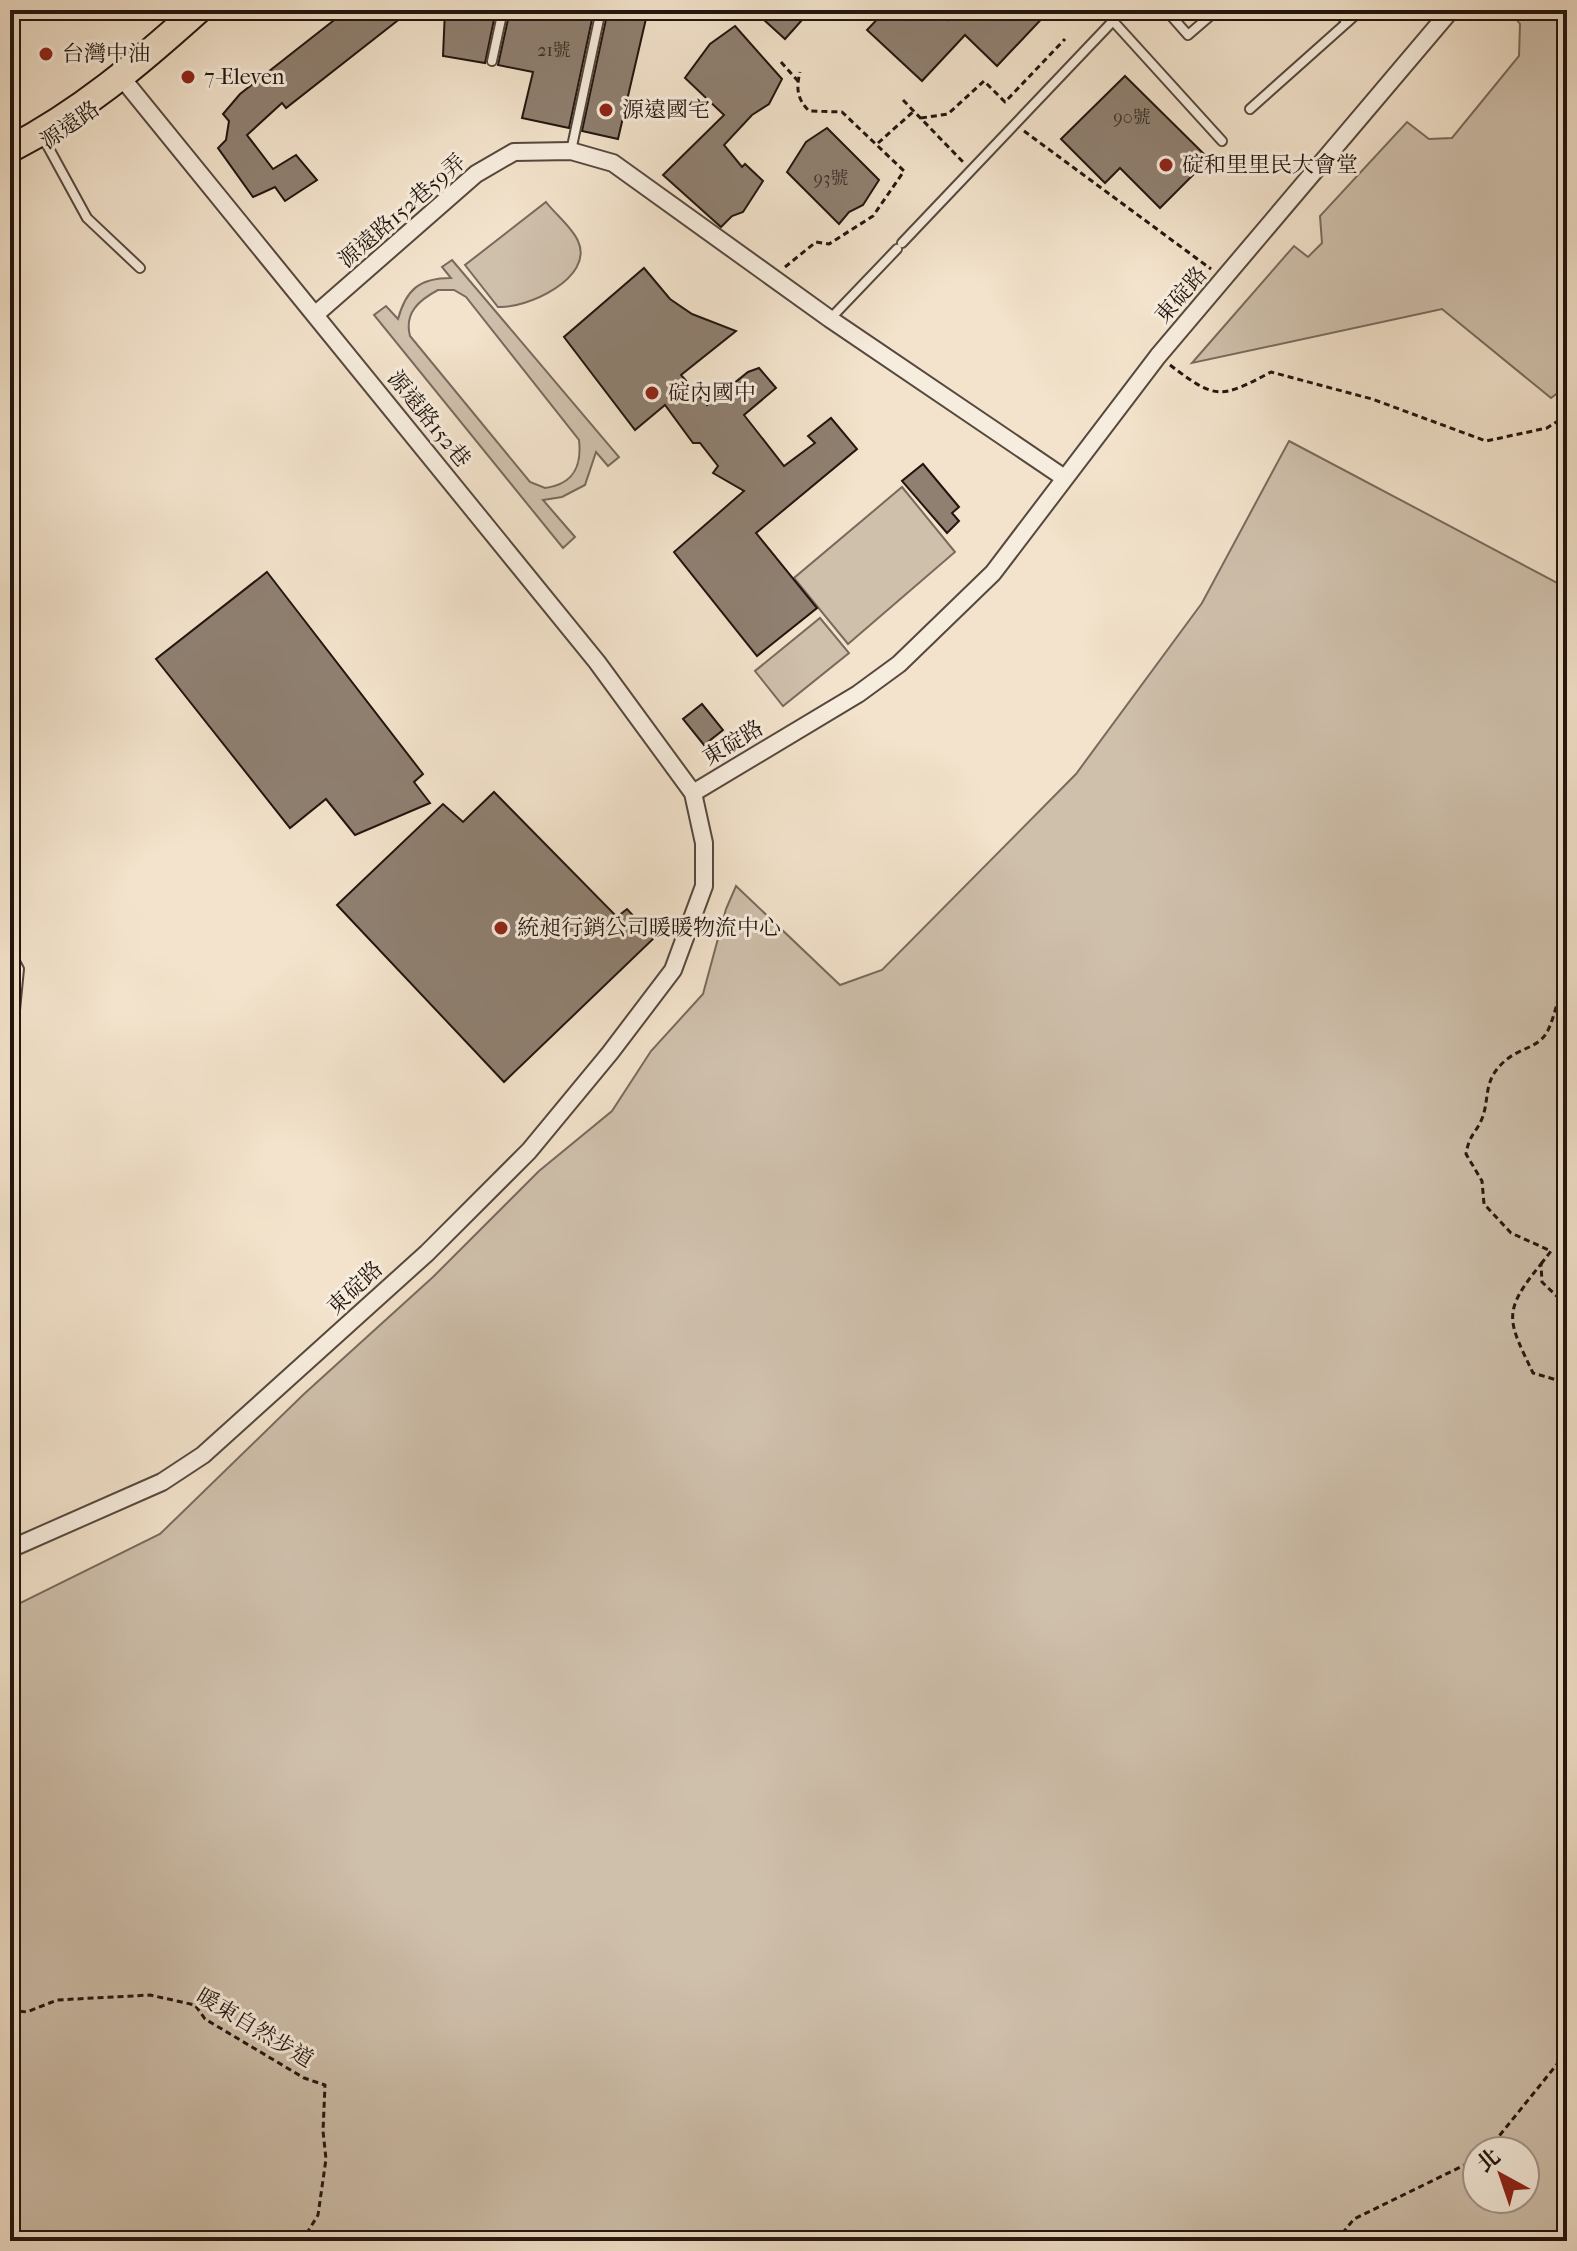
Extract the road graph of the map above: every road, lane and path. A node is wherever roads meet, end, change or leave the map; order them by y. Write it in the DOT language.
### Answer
graph roads {
  1 [pos="198,10"];
  2 [pos="503,10"];
  3 [pos="601,10"];
  4 [pos="1103,10"];
  5 [pos="1166,10"];
  6 [pos="1217,10"];
  7 [pos="1336,10"];
  8 [pos="1361,10"];
  9 [pos="1451,10"];
  10 [pos="1113,21"];
  11 [pos="1347,22"];
  12 [pos="1065,39"];
  13 [pos="492,61"];
  14 [pos="781,62"];
  15 [pos="800,72"];
  16 [pos="122,78"];
  17 [pos="798,81"];
  18 [pos="903,100"];
  19 [pos="1250,109"];
  20 [pos="914,111"];
  21 [pos="921,118"];
  22 [pos="1015,125"];
  23 [pos="1222,141"];
  24 [pos="46,143"];
  25 [pos="876,144"];
  26 [pos="10,149"];
  27 [pos="571,151"];
  28 [pos="10,164"];
  29 [pos="971,170"];
  30 [pos="785,267"];
  31 [pos="140,268"];
  32 [pos="1224,278"];
  33 [pos="316,314"];
  34 [pos="830,319"];
  35 [pos="1158,356"];
  36 [pos="1567,415"];
  37 [pos="1063,477"];
  38 [pos="693,793"];
  39 [pos="1567,930"];
  40 [pos="10,952"];
  41 [pos="10,1015"];
  42 [pos="1541,1264"];
  43 [pos="1567,1306"];
  44 [pos="1567,1383"];
  45 [pos="10,1549"];
  46 [pos="10,2010"];
  47 [pos="1567,2045"];
  48 [pos="1500,2135"];
  49 [pos="1461,2167"];
  50 [pos="302,2241"];
  51 [pos="1336,2241"];
  1 -- 16 [label="main road, 源遠路"];
  2 -- 13 [label="lane"];
  3 -- 27 [label="lane"];
  4 -- 10 [label="lane"];
  5 -- 6 [label="lane"];
  7 -- 11 [label="lane"];
  8 -- 11 [label="lane"];
  9 -- 32 [label="street, 東碇路"];
  10 -- 22 [label="lane"];
  10 -- 23 [label="lane"];
  11 -- 19 [label="lane"];
  12 -- 21 [label="path"];
  14 -- 17 [label="path"];
  15 -- 17 [label="path"];
  16 -- 24 [label="main road, 源遠路"];
  16 -- 26 [label="main road, 源遠路"];
  16 -- 33 [label="street, 源遠路152巷"];
  17 -- 25 [label="path"];
  18 -- 20 [label="path"];
  20 -- 21 [label="path"];
  20 -- 25 [label="path"];
  21 -- 29 [label="path"];
  22 -- 29 [label="lane"];
  22 -- 32 [label="path"];
  24 -- 28 [label="main road, 源遠路"];
  24 -- 31 [label="lane"];
  25 -- 30 [label="path"];
  27 -- 33 [label="street, 源遠路152巷59弄"];
  27 -- 34 [label="street, 源遠路152巷59弄"];
  29 -- 34 [label="lane"];
  32 -- 35 [label="street, 東碇路"];
  33 -- 38 [label="street, 源遠路152巷"];
  34 -- 37 [label="street, 源遠路152巷59弄"];
  35 -- 36 [label="path"];
  35 -- 37 [label="street, 東碇路"];
  37 -- 38 [label="street, 東碇路"];
  38 -- 45 [label="street, 東碇路"];
  39 -- 42 [label="path"];
  40 -- 41 [label="lane"];
  42 -- 43 [label="path"];
  42 -- 44 [label="path"];
  46 -- 50 [label="path, 暖東自然步道"];
  47 -- 48 [label="path"];
  49 -- 51 [label="path"];
}
